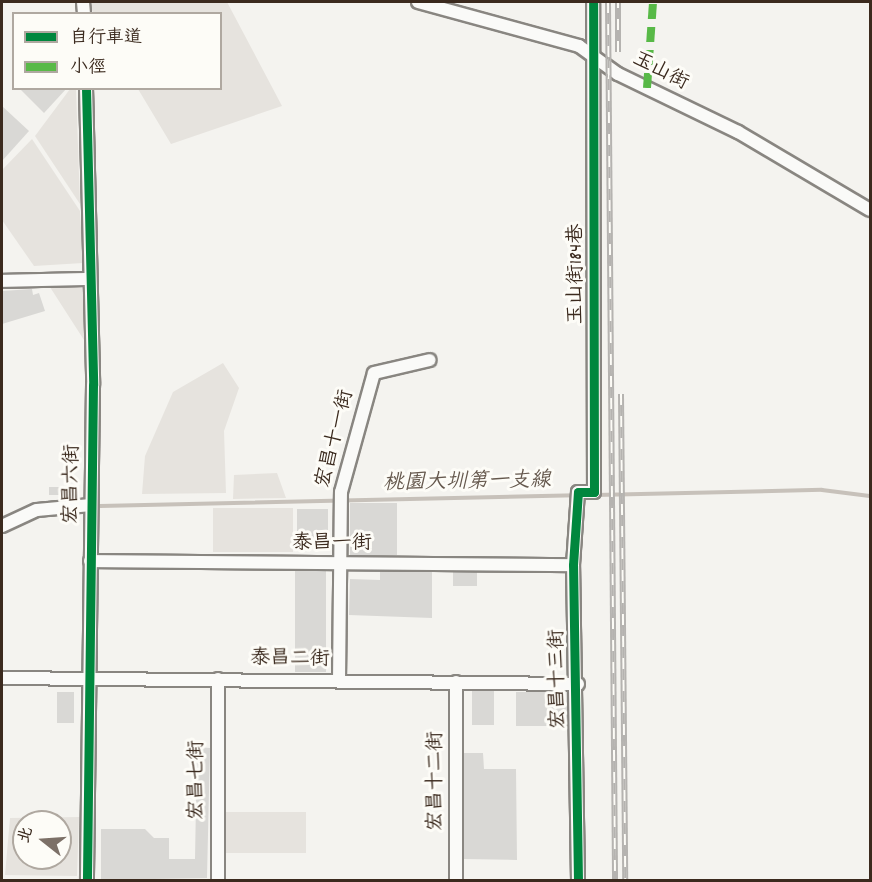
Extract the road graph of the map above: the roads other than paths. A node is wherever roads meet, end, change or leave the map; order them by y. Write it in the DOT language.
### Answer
graph roads {
  1 [pos="418,2"];
  2 [pos="593,2"];
  3 [pos="595,57"];
  4 [pos="86,90"];
  5 [pos="870,210"];
  6 [pos="90,279"];
  7 [pos="2,281"];
  8 [pos="430,360"];
  9 [pos="594,492"];
  10 [pos="91,508"];
  11 [pos="2,526"];
  12 [pos="90,561"];
  13 [pos="340,564"];
  14 [pos="573,565"];
  15 [pos="2,678"];
  16 [pos="89,678"];
  17 [pos="218,679"];
  18 [pos="339,680"];
  19 [pos="456,682"];
  20 [pos="578,684"];
  21 [pos="87,880"];
  22 [pos="218,880"];
  23 [pos="456,880"];
  24 [pos="578,880"];
  1 -- 3 [label="street, 玉山街"];
  2 -- 3 [label="street, 玉山街184巷"];
  3 -- 5 [label="street, 玉山街"];
  3 -- 9 [label="street, 玉山街184巷"];
  4 -- 6 [label="street, 宏昌六街"];
  6 -- 7 [label="street"];
  6 -- 10 [label="street, 宏昌六街"];
  8 -- 13 [label="street, 宏昌十一街"];
  9 -- 14 [label="street, 宏昌十三街"];
  10 -- 11 [label="street"];
  10 -- 12 [label="street, 宏昌六街"];
  12 -- 13 [label="street, 泰昌一街"];
  12 -- 16 [label="street, 宏昌六街"];
  13 -- 14 [label="street, 泰昌一街"];
  13 -- 18 [label="street, 宏昌十一街"];
  14 -- 20 [label="street, 宏昌十三街"];
  15 -- 16 [label="street, 泰昌二街"];
  16 -- 17 [label="street, 泰昌二街"];
  16 -- 21 [label="street, 宏昌六街"];
  17 -- 18 [label="street, 泰昌二街"];
  17 -- 22 [label="street, 宏昌七街"];
  18 -- 19 [label="street, 泰昌二街"];
  19 -- 20 [label="street, 泰昌二街"];
  19 -- 23 [label="street, 宏昌十二街"];
  20 -- 24 [label="street, 宏昌十三街"];
}
